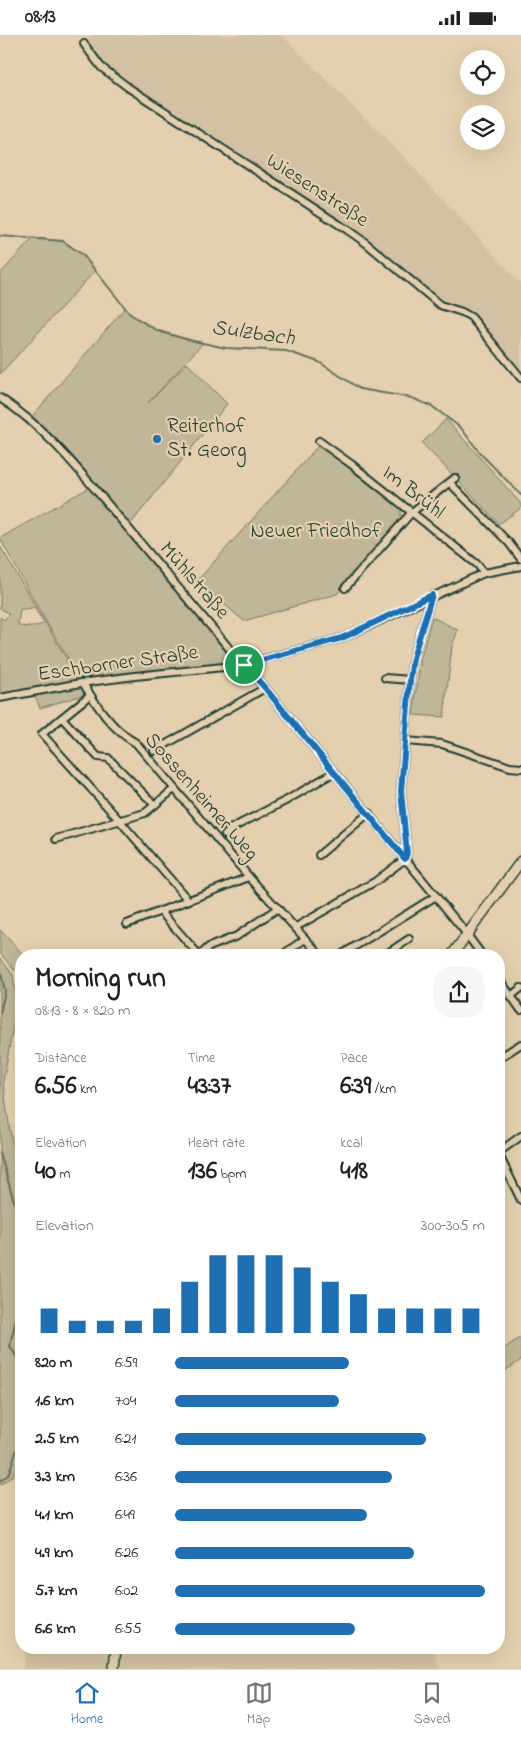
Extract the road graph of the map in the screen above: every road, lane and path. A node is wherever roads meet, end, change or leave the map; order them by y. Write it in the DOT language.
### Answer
graph roads {
  1 [pos="84,44"];
  2 [pos="521,378"];
  3 [pos="0,398"];
  4 [pos="319,441"];
  5 [pos="412,512"];
  6 [pos="521,559"];
  7 [pos="521,566"];
  8 [pos="484,573"];
  9 [pos="345,588"];
  10 [pos="432,595"];
  11 [pos="244,665"];
  12 [pos="385,679"];
  13 [pos="410,680"];
  14 [pos="83,683"];
  15 [pos="265,688"];
  16 [pos="90,695"];
  17 [pos="0,697"];
  18 [pos="62,717"];
  19 [pos="405,741"];
  20 [pos="154,751"];
  21 [pos="521,768"];
  22 [pos="333,773"];
  23 [pos="174,789"];
  24 [pos="155,805"];
  25 [pos="369,813"];
  26 [pos="120,821"];
  27 [pos="225,835"];
  28 [pos="56,839"];
  29 [pos="319,855"];
  30 [pos="405,859"];
  31 [pos="520,863"];
  32 [pos="249,877"];
  33 [pos="436,896"];
  34 [pos="188,900"];
  35 [pos="278,908"];
  36 [pos="160,912"];
  37 [pos="127,924"];
  38 [pos="296,927"];
  39 [pos="467,934"];
  40 [pos="305,939"];
  41 [pos="409,939"];
  42 [pos="194,949"];
  43 [pos="207,949"];
  44 [pos="291,949"];
  45 [pos="314,949"];
  46 [pos="351,949"];
  47 [pos="394,949"];
  48 [pos="456,949"];
  49 [pos="478,949"];
  50 [pos="505,988"];
  51 [pos="521,988"];
  52 [pos="511,996"];
  53 [pos="521,1010"];
  54 [pos="521,1044"];
  55 [pos="505,1054"];
  56 [pos="521,1136"];
  57 [pos="505,1149"];
  58 [pos="505,1167"];
  59 [pos="521,1200"];
  60 [pos="115,1654"];
  61 [pos="114,1669"];
  1 -- 2 [label="street, Wiesenstraße"];
  3 -- 11 [label="street, Mühlstraße"];
  4 -- 5 [label="street, Im Brühl"];
  5 -- 6 [label="street"];
  5 -- 8 [label="street, Im Brühl"];
  5 -- 9 [label="street"];
  7 -- 8 [label="street, Eschborner Straße"];
  8 -- 10 [label="street, Eschborner Straße"];
  10 -- 11 [label="street, Eschborner Straße"];
  10 -- 13 [label="street"];
  11 -- 14 [label="street, Eschborner Straße"];
  11 -- 15 [label="street, Mühlstraße"];
  12 -- 13 [label="street"];
  13 -- 19 [label="street"];
  14 -- 16 [label="street, Sossenheimer Weg"];
  14 -- 17 [label="street, Eschborner Straße"];
  15 -- 20 [label="street"];
  15 -- 22 [label="street, Mühlstraße"];
  16 -- 18 [label="street"];
  16 -- 23 [label="street, Sossenheimer Weg"];
  18 -- 24 [label="street"];
  18 -- 26 [label="street"];
  19 -- 21 [label="street"];
  19 -- 30 [label="street"];
  22 -- 25 [label="street, Mühlstraße"];
  22 -- 27 [label="street"];
  23 -- 24 [label="street"];
  23 -- 32 [label="street, Sossenheimer Weg"];
  24 -- 26 [label="street"];
  25 -- 29 [label="street"];
  25 -- 30 [label="street, Mühlstraße"];
  26 -- 28 [label="street"];
  26 -- 34 [label="street"];
  30 -- 33 [label="street, Mühlstraße"];
  30 -- 38 [label="street"];
  31 -- 39 [label="street"];
  32 -- 34 [label="street"];
  32 -- 35 [label="street, Sossenheimer Weg"];
  33 -- 39 [label="street, Mühlstraße"];
  33 -- 46 [label="street"];
  34 -- 36 [label="street"];
  35 -- 38 [label="street, Sossenheimer Weg"];
  35 -- 43 [label="street"];
  36 -- 37 [label="street"];
  36 -- 42 [label="street"];
  38 -- 40 [label="street, Sossenheimer Weg"];
  39 -- 48 [label="street"];
  39 -- 49 [label="street, Mühlstraße"];
  40 -- 44 [label="street"];
  40 -- 45 [label="street, Sossenheimer Weg"];
  41 -- 47 [label="street"];
  50 -- 52 [label="street"];
  51 -- 52 [label="street"];
  52 -- 53 [label="street"];
  54 -- 55 [label="street"];
  56 -- 57 [label="street"];
  58 -- 59 [label="street"];
  60 -- 61 [label="street"];
}
